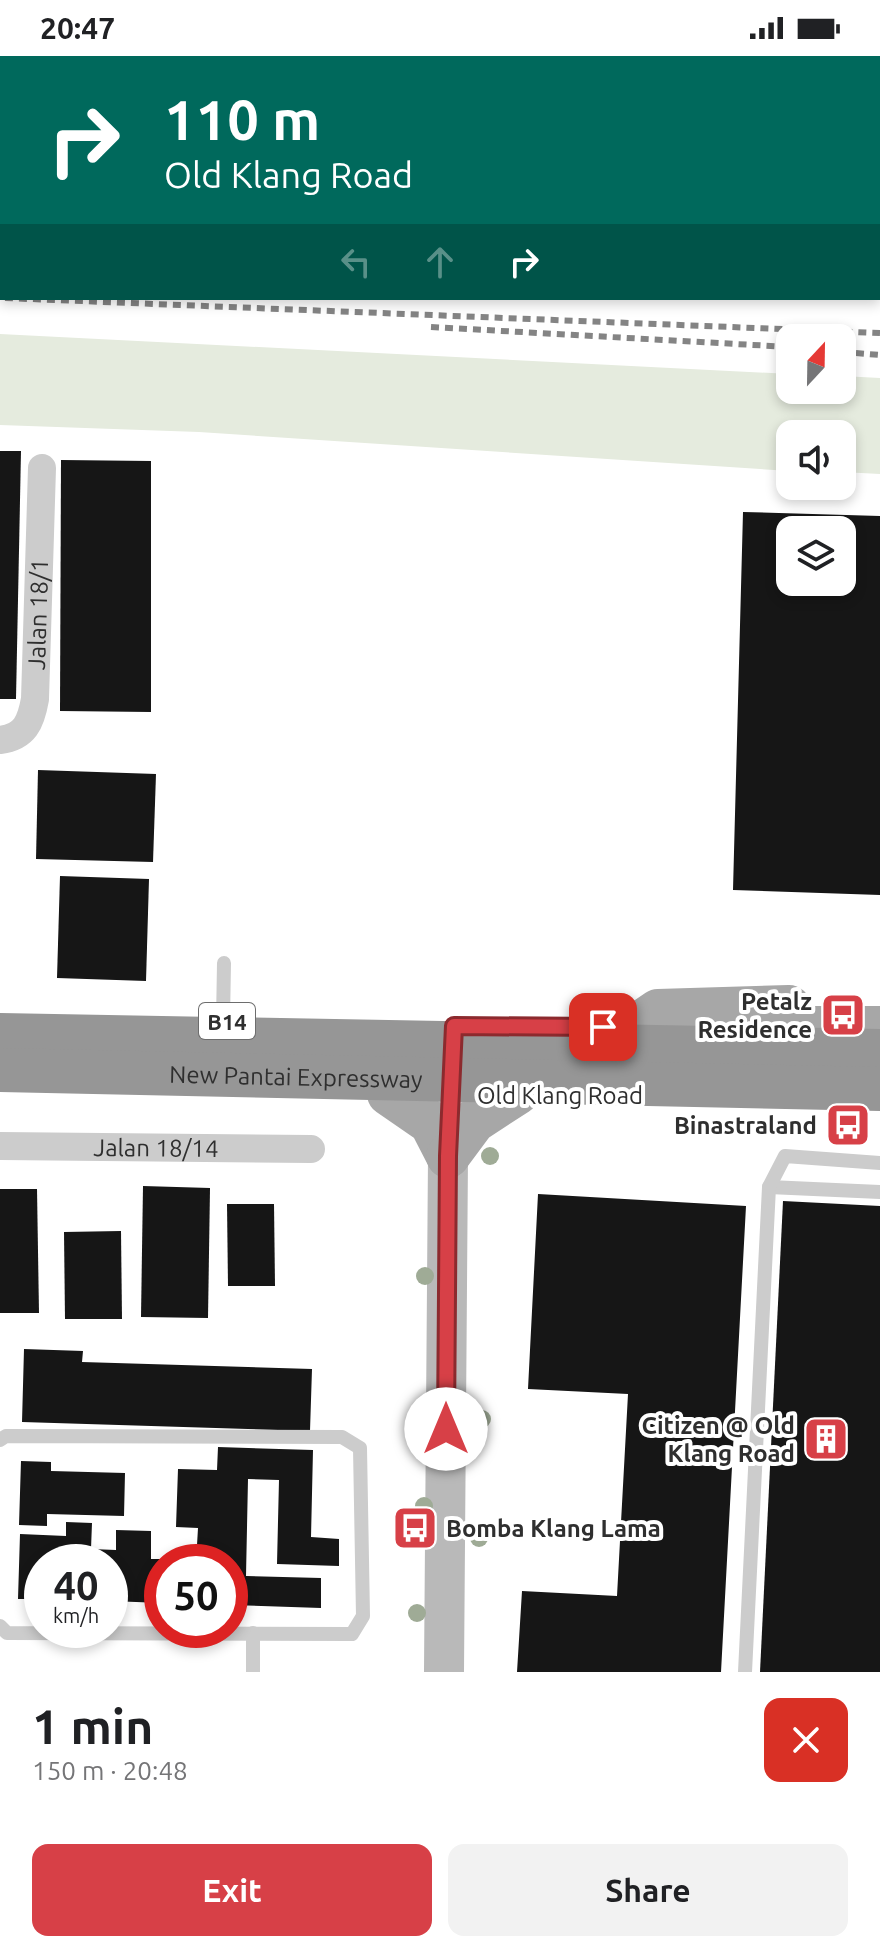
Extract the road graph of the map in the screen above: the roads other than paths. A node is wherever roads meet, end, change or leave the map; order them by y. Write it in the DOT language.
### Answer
graph roads {
  1 [pos="42,468"];
  2 [pos="0,740"];
  3 [pos="224,963"];
  4 [pos="880,1008"];
  5 [pos="0,1017"];
  6 [pos="223,1021"];
  7 [pos="454,1026"];
  8 [pos="633,1028"];
  9 [pos="880,1028"];
  10 [pos="0,1035"];
  11 [pos="880,1051"];
  12 [pos="0,1070"];
  13 [pos="0,1086"];
  14 [pos="880,1089"];
  15 [pos="517,1093"];
  16 [pos="389,1094"];
  17 [pos="451,1095"];
  18 [pos="880,1097"];
  19 [pos="0,1146"];
  20 [pos="311,1149"];
  21 [pos="448,1156"];
  22 [pos="880,1163"];
  23 [pos="769,1187"];
  24 [pos="880,1192"];
  25 [pos="0,1440"];
  26 [pos="0,1626"];
  27 [pos="253,1633"];
  28 [pos="253,1672"];
  29 [pos="444,1672"];
  30 [pos="745,1672"];
  1 -- 2 [label="street, Jalan 18/1"];
  3 -- 6 [label="lane"];
  4 -- 8 [label="main road"];
  5 -- 6 [label="main road, B14"];
  6 -- 7 [label="main road, B14"];
  7 -- 8 [label="main road, B14"];
  7 -- 17 [label="main road"];
  8 -- 9 [label="main road, B14"];
  10 -- 11 [label="highway, New Pantai Expressway, bridge"];
  12 -- 14 [label="highway, New Pantai Expressway, bridge"];
  13 -- 16 [label="main road, Old Klang Road"];
  15 -- 17 [label="main road, Old Klang Road"];
  15 -- 18 [label="main road, Old Klang Road"];
  15 -- 21 [label="main road"];
  16 -- 17 [label="main road, Old Klang Road"];
  16 -- 21 [label="main road"];
  17 -- 21 [label="main road"];
  19 -- 20 [label="street, Jalan 18/14"];
  21 -- 29 [label="main road"];
  22 -- 23 [label="lane"];
  23 -- 24 [label="lane"];
  23 -- 30 [label="lane"];
  25 -- 27 [label="lane"];
  26 -- 27 [label="lane"];
  27 -- 28 [label="lane"];
}
